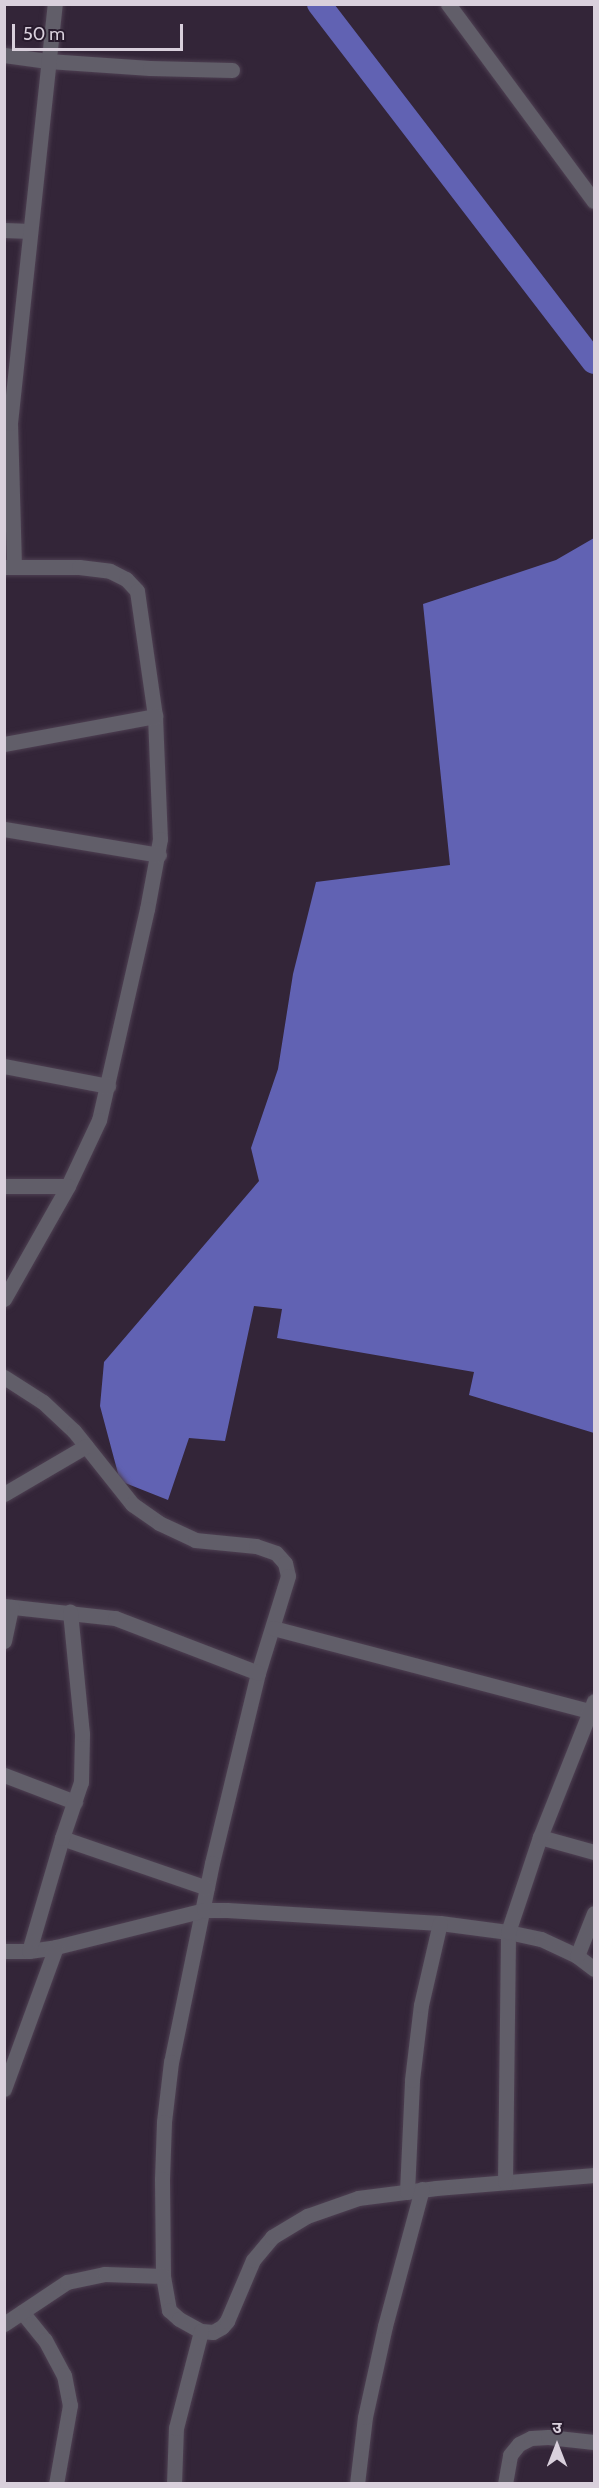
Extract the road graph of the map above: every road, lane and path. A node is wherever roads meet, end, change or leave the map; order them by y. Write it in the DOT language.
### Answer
graph roads {
  1 [pos="55,4"];
  2 [pos="448,4"];
  3 [pos="4,55"];
  4 [pos="48,61"];
  5 [pos="232,70"];
  6 [pos="594,201"];
  7 [pos="4,230"];
  8 [pos="30,231"];
  9 [pos="10,353"];
  10 [pos="9,567"];
  11 [pos="155,716"];
  12 [pos="4,744"];
  13 [pos="4,829"];
  14 [pos="159,855"];
  15 [pos="4,1066"];
  16 [pos="108,1086"];
  17 [pos="4,1186"];
  18 [pos="68,1186"];
  19 [pos="4,1299"];
  20 [pos="4,1377"];
  21 [pos="86,1446"];
  22 [pos="4,1494"];
  23 [pos="8,1606"];
  24 [pos="70,1611"];
  25 [pos="273,1628"];
  26 [pos="4,1641"];
  27 [pos="258,1673"];
  28 [pos="592,1706"];
  29 [pos="4,1775"];
  30 [pos="75,1802"];
  31 [pos="540,1837"];
  32 [pos="62,1838"];
  33 [pos="594,1852"];
  34 [pos="207,1888"];
  35 [pos="204,1910"];
  36 [pos="594,1913"];
  37 [pos="440,1923"];
  38 [pos="508,1932"];
  39 [pos="56,1947"];
  40 [pos="4,1951"];
  41 [pos="29,1951"];
  42 [pos="577,1956"];
  43 [pos="594,1969"];
  44 [pos="4,2089"];
  45 [pos="594,2175"];
  46 [pos="505,2182"];
  47 [pos="414,2190"];
  48 [pos="163,2276"];
  49 [pos="22,2312"];
  50 [pos="4,2324"];
  51 [pos="201,2331"];
  52 [pos="594,2442"];
  53 [pos="56,2484"];
  54 [pos="174,2484"];
  55 [pos="357,2484"];
  56 [pos="505,2484"];
  1 -- 4 [label="street"];
  2 -- 6 [label="street"];
  3 -- 4 [label="street"];
  4 -- 5 [label="street"];
  4 -- 8 [label="street"];
  7 -- 8 [label="street"];
  8 -- 9 [label="street"];
  9 -- 10 [label="street"];
  10 -- 11 [label="street"];
  11 -- 12 [label="street"];
  11 -- 14 [label="street"];
  13 -- 14 [label="street"];
  14 -- 16 [label="street"];
  15 -- 16 [label="street"];
  16 -- 18 [label="street"];
  17 -- 18 [label="street"];
  18 -- 19 [label="street"];
  20 -- 21 [label="street"];
  21 -- 22 [label="street"];
  21 -- 25 [label="street"];
  23 -- 24 [label="street"];
  23 -- 26 [label="street"];
  24 -- 27 [label="street"];
  24 -- 30 [label="street"];
  25 -- 27 [label="street"];
  25 -- 28 [label="street"];
  27 -- 34 [label="street"];
  28 -- 31 [label="street"];
  29 -- 30 [label="street"];
  30 -- 32 [label="street"];
  31 -- 33 [label="street"];
  31 -- 38 [label="street"];
  32 -- 34 [label="street"];
  32 -- 41 [label="street"];
  34 -- 35 [label="street"];
  35 -- 37 [label="street"];
  35 -- 39 [label="street"];
  35 -- 48 [label="street"];
  36 -- 42 [label="street"];
  37 -- 38 [label="street"];
  37 -- 47 [label="street"];
  38 -- 42 [label="street"];
  38 -- 46 [label="street"];
  39 -- 41 [label="street"];
  39 -- 44 [label="street"];
  40 -- 41 [label="street"];
  42 -- 43 [label="street"];
  45 -- 46 [label="street"];
  46 -- 47 [label="street"];
  47 -- 51 [label="street"];
  47 -- 55 [label="street"];
  48 -- 49 [label="street"];
  48 -- 51 [label="street"];
  49 -- 50 [label="street"];
  49 -- 53 [label="street"];
  51 -- 54 [label="street"];
  52 -- 56 [label="street"];
}
